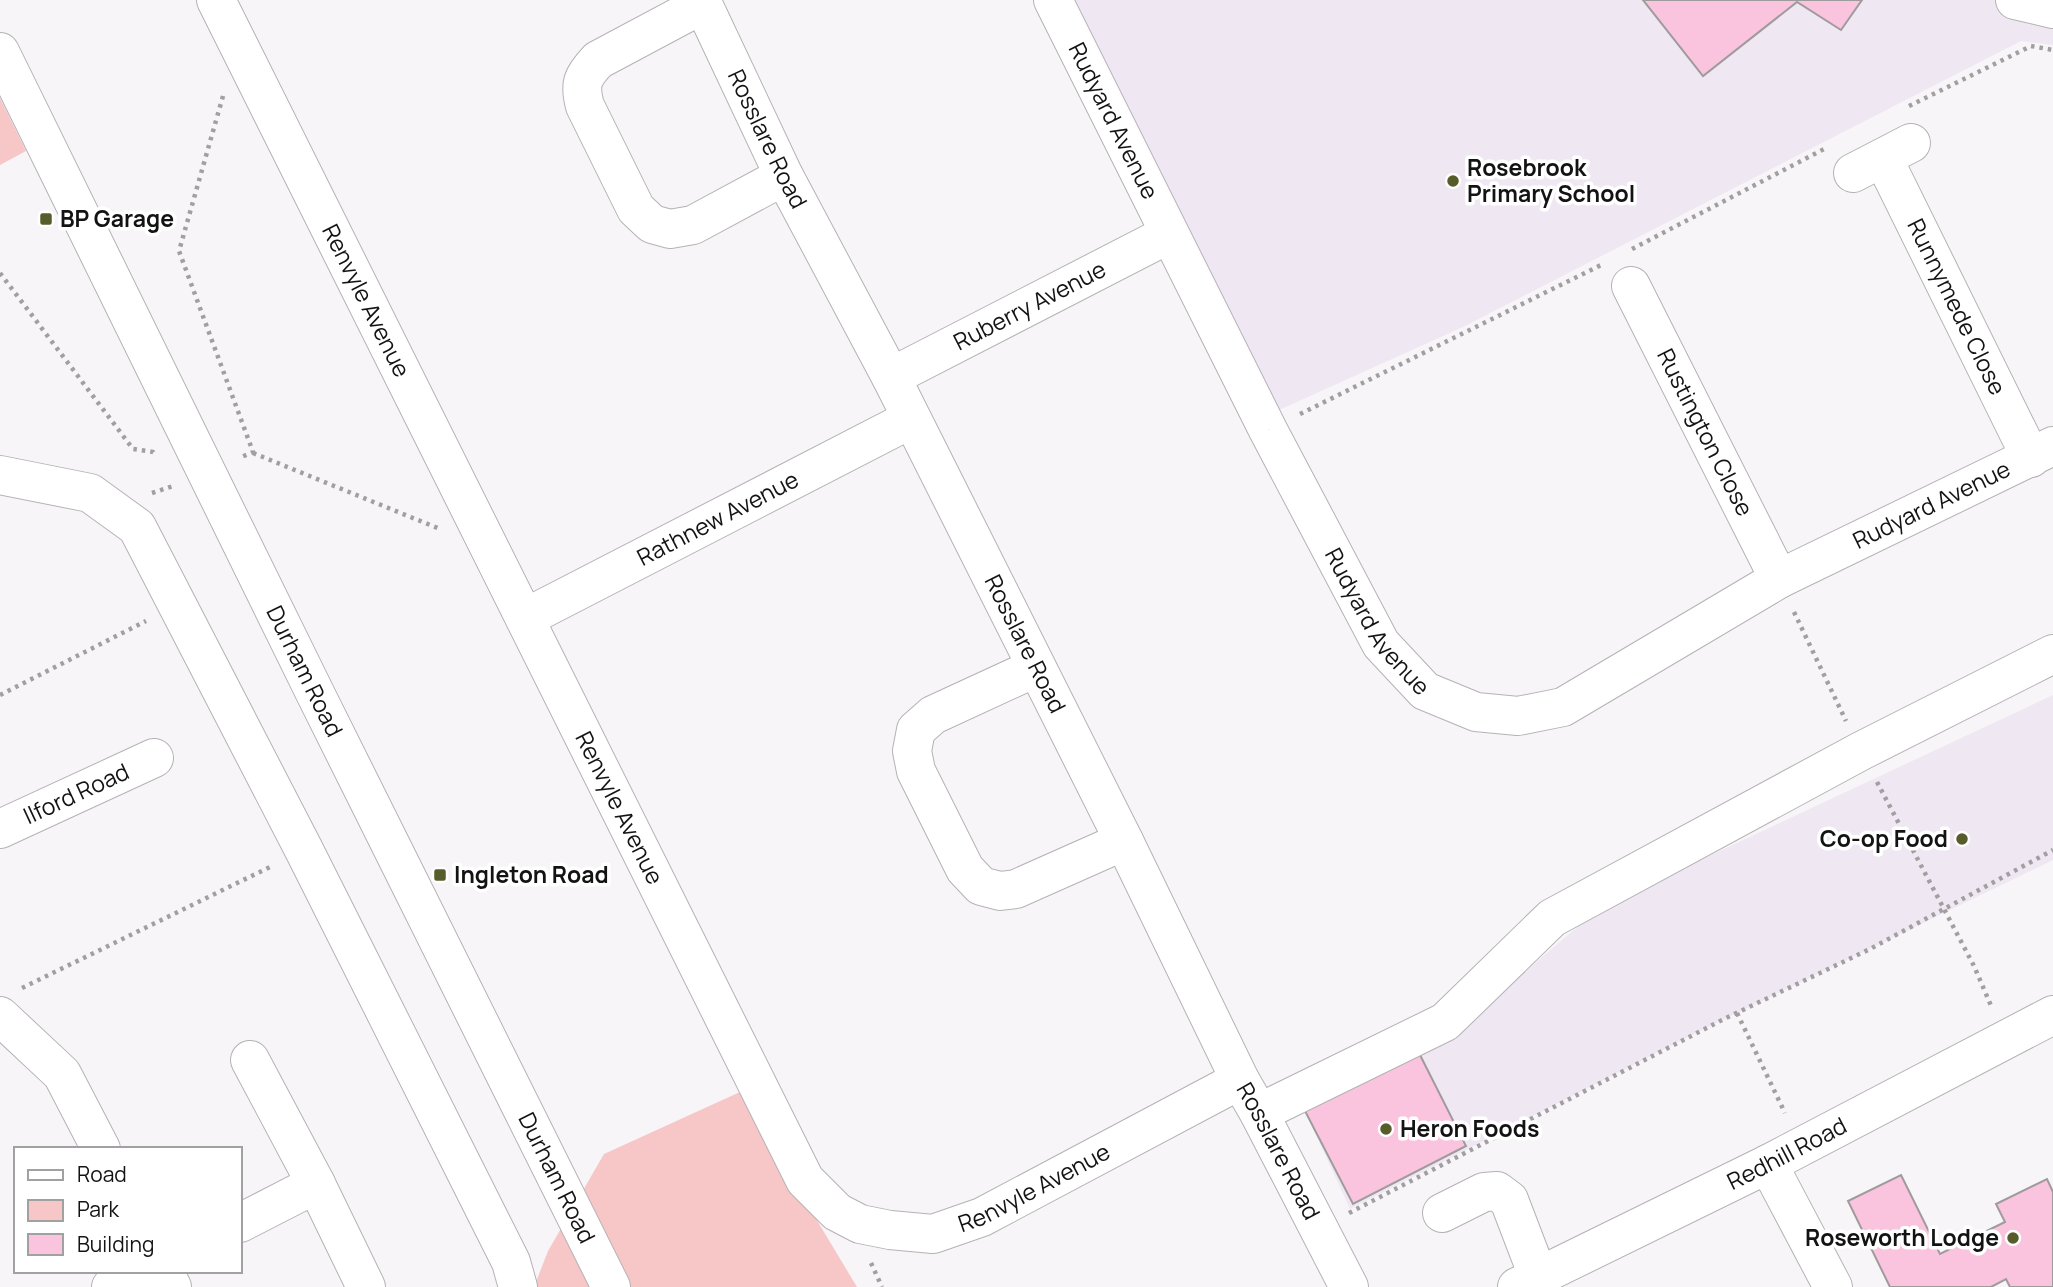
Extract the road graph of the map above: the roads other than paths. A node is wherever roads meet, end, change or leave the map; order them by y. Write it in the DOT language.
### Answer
graph roads {
  1 [pos="216,0"];
  2 [pos="1053,0"];
  3 [pos="2015,0"];
  4 [pos="702,2"];
  5 [pos="2053,9"];
  6 [pos="0,52"];
  7 [pos="1877,146"];
  8 [pos="784,176"];
  9 [pos="1168,234"];
  10 [pos="1625,275"];
  11 [pos="891,377"];
  12 [pos="911,419"];
  13 [pos="2042,452"];
  14 [pos="0,475"];
  15 [pos="1779,579"];
  16 [pos="525,618"];
  17 [pos="2053,654"];
  18 [pos="1035,668"];
  19 [pos="154,758"];
  20 [pos="0,829"];
  21 [pos="1124,841"];
  22 [pos="6,1004"];
  23 [pos="2053,1015"];
  24 [pos="250,1060"];
  25 [pos="1240,1080"];
  26 [pos="1259,1113"];
  27 [pos="100,1147"];
  28 [pos="1768,1164"];
  29 [pos="316,1184"];
  30 [pos="1442,1213"];
  31 [pos="242,1222"];
  32 [pos="139,1273"];
  33 [pos="1527,1281"];
  34 [pos="111,1287"];
  35 [pos="366,1287"];
  36 [pos="517,1287"];
  37 [pos="611,1287"];
  38 [pos="1349,1287"];
  39 [pos="1833,1287"];
  1 -- 16 [label="street, Renvyle Avenue"];
  2 -- 9 [label="street, Rudyard Avenue"];
  3 -- 5 [label="street"];
  4 -- 8 [label="street, Rosslare Road"];
  4 -- 8 [label="street"];
  6 -- 37 [label="street, Durham Road"];
  7 -- 13 [label="street, Runnymede Close"];
  8 -- 11 [label="street, Rosslare Road"];
  9 -- 11 [label="street, Ruberry Avenue"];
  9 -- 15 [label="street, Rudyard Avenue"];
  10 -- 15 [label="street, Rustington Close"];
  11 -- 12 [label="street, Rosslare Road"];
  12 -- 16 [label="street, Rathnew Avenue"];
  12 -- 18 [label="street, Rosslare Road"];
  13 -- 15 [label="street, Rudyard Avenue"];
  14 -- 36 [label="street"];
  16 -- 25 [label="street, Renvyle Avenue"];
  17 -- 26 [label="street"];
  18 -- 21 [label="street, Rosslare Road"];
  18 -- 21 [label="street"];
  19 -- 20 [label="street, Ilford Road"];
  21 -- 25 [label="street, Rosslare Road"];
  22 -- 27 [label="street"];
  23 -- 28 [label="street, Redhill Road"];
  24 -- 29 [label="street"];
  25 -- 26 [label="street, Rosslare Road"];
  26 -- 38 [label="street, Rosslare Road"];
  28 -- 33 [label="street, Redhill Road"];
  28 -- 39 [label="street"];
  29 -- 31 [label="street"];
  29 -- 35 [label="street"];
  30 -- 33 [label="street"];
  32 -- 34 [label="street"];
}
